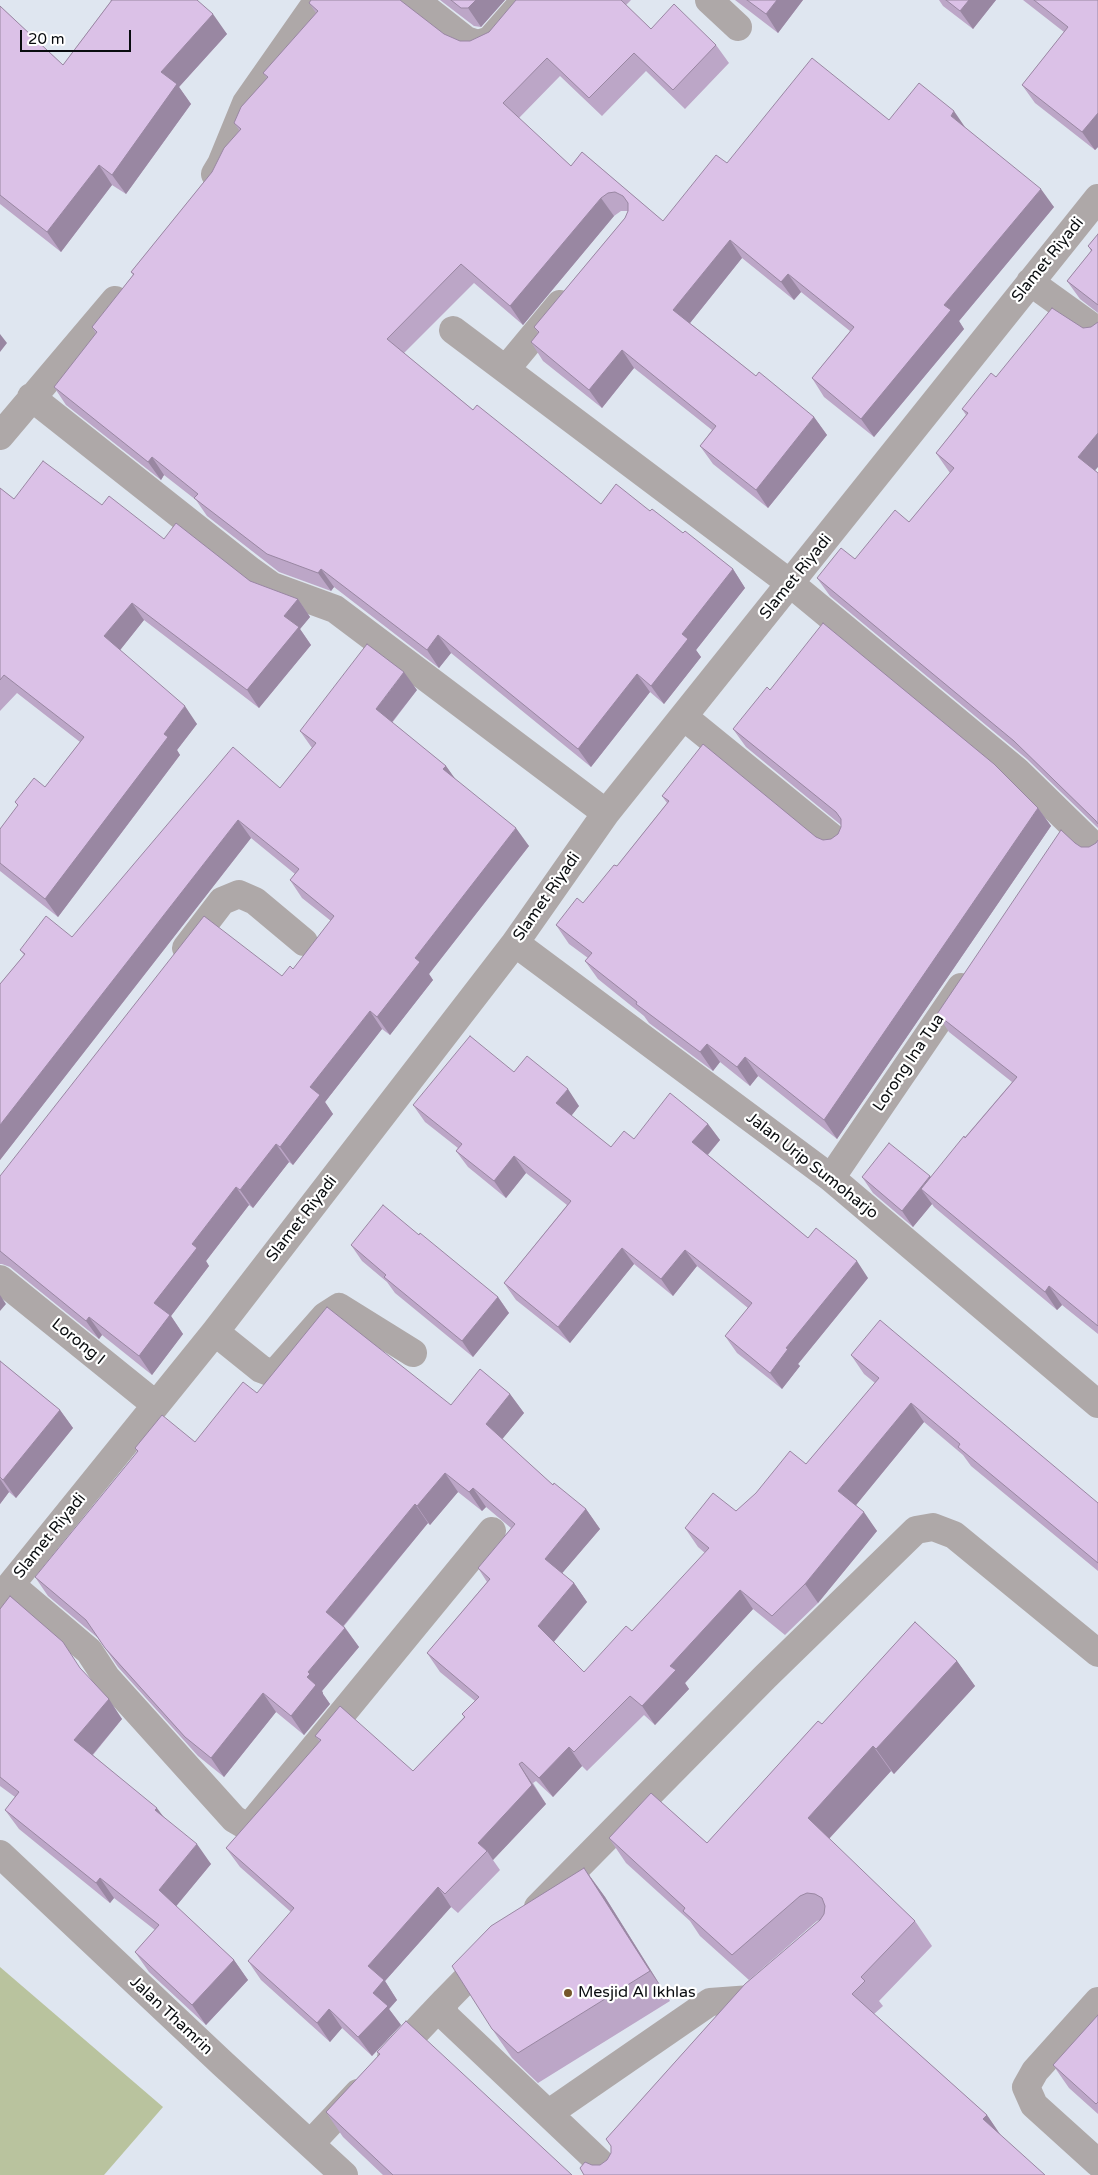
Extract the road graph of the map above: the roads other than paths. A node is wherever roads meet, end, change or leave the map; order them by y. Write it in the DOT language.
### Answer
graph roads {
  1 [pos="318,0"];
  2 [pos="415,0"];
  3 [pos="524,0"];
  4 [pos="709,0"];
  5 [pos="738,27"];
  6 [pos="200,195"];
  7 [pos="1098,198"];
  8 [pos="133,278"];
  9 [pos="1030,282"];
  10 [pos="575,286"];
  11 [pos="453,330"];
  12 [pos="1098,331"];
  13 [pos="506,368"];
  14 [pos="31,397"];
  15 [pos="0,436"];
  16 [pos="791,584"];
  17 [pos="684,717"];
  18 [pos="606,813"];
  19 [pos="839,844"];
  20 [pos="1098,850"];
  21 [pos="304,942"];
  22 [pos="515,943"];
  23 [pos="976,964"];
  24 [pos="168,970"];
  25 [pos="831,1178"];
  26 [pos="0,1279"];
  27 [pos="215,1332"];
  28 [pos="413,1353"];
  29 [pos="1098,1404"];
  30 [pos="156,1405"];
  31 [pos="492,1531"];
  32 [pos="5,1592"];
  33 [pos="1098,1653"];
  34 [pos="0,1854"];
  35 [pos="786,1969"];
  36 [pos="444,2001"];
  37 [pos="1098,2001"];
  38 [pos="549,2113"];
  39 [pos="311,2142"];
  40 [pos="1098,2163"];
  41 [pos="344,2175"];
  42 [pos="613,2175"];
  1 -- 6 [label="street"];
  2 -- 3 [label="street"];
  4 -- 5 [label="street"];
  7 -- 9 [label="street, Slamet Riyadi"];
  8 -- 14 [label="street"];
  9 -- 12 [label="street"];
  9 -- 16 [label="street, Slamet Riyadi"];
  10 -- 13 [label="street"];
  11 -- 13 [label="street"];
  13 -- 16 [label="street"];
  14 -- 15 [label="street"];
  14 -- 18 [label="street"];
  16 -- 17 [label="street, Slamet Riyadi"];
  16 -- 20 [label="street"];
  17 -- 18 [label="street, Slamet Riyadi"];
  17 -- 19 [label="street"];
  18 -- 22 [label="street, Slamet Riyadi"];
  21 -- 24 [label="street"];
  22 -- 25 [label="street, Jalan Urip Sumoharjo"];
  22 -- 27 [label="street, Slamet Riyadi"];
  23 -- 25 [label="street, Lorong Ina Tua"];
  25 -- 29 [label="street, Jalan Urip Sumoharjo"];
  26 -- 30 [label="street, Lorong I"];
  27 -- 28 [label="street"];
  27 -- 30 [label="street, Slamet Riyadi"];
  30 -- 32 [label="street, Slamet Riyadi"];
  31 -- 32 [label="street"];
  33 -- 36 [label="street"];
  34 -- 39 [label="street, Jalan Thamrin"];
  35 -- 38 [label="street"];
  36 -- 38 [label="street"];
  36 -- 39 [label="street"];
  37 -- 40 [label="street"];
  38 -- 42 [label="street"];
  39 -- 41 [label="street, Jalan Thamrin"];
}
